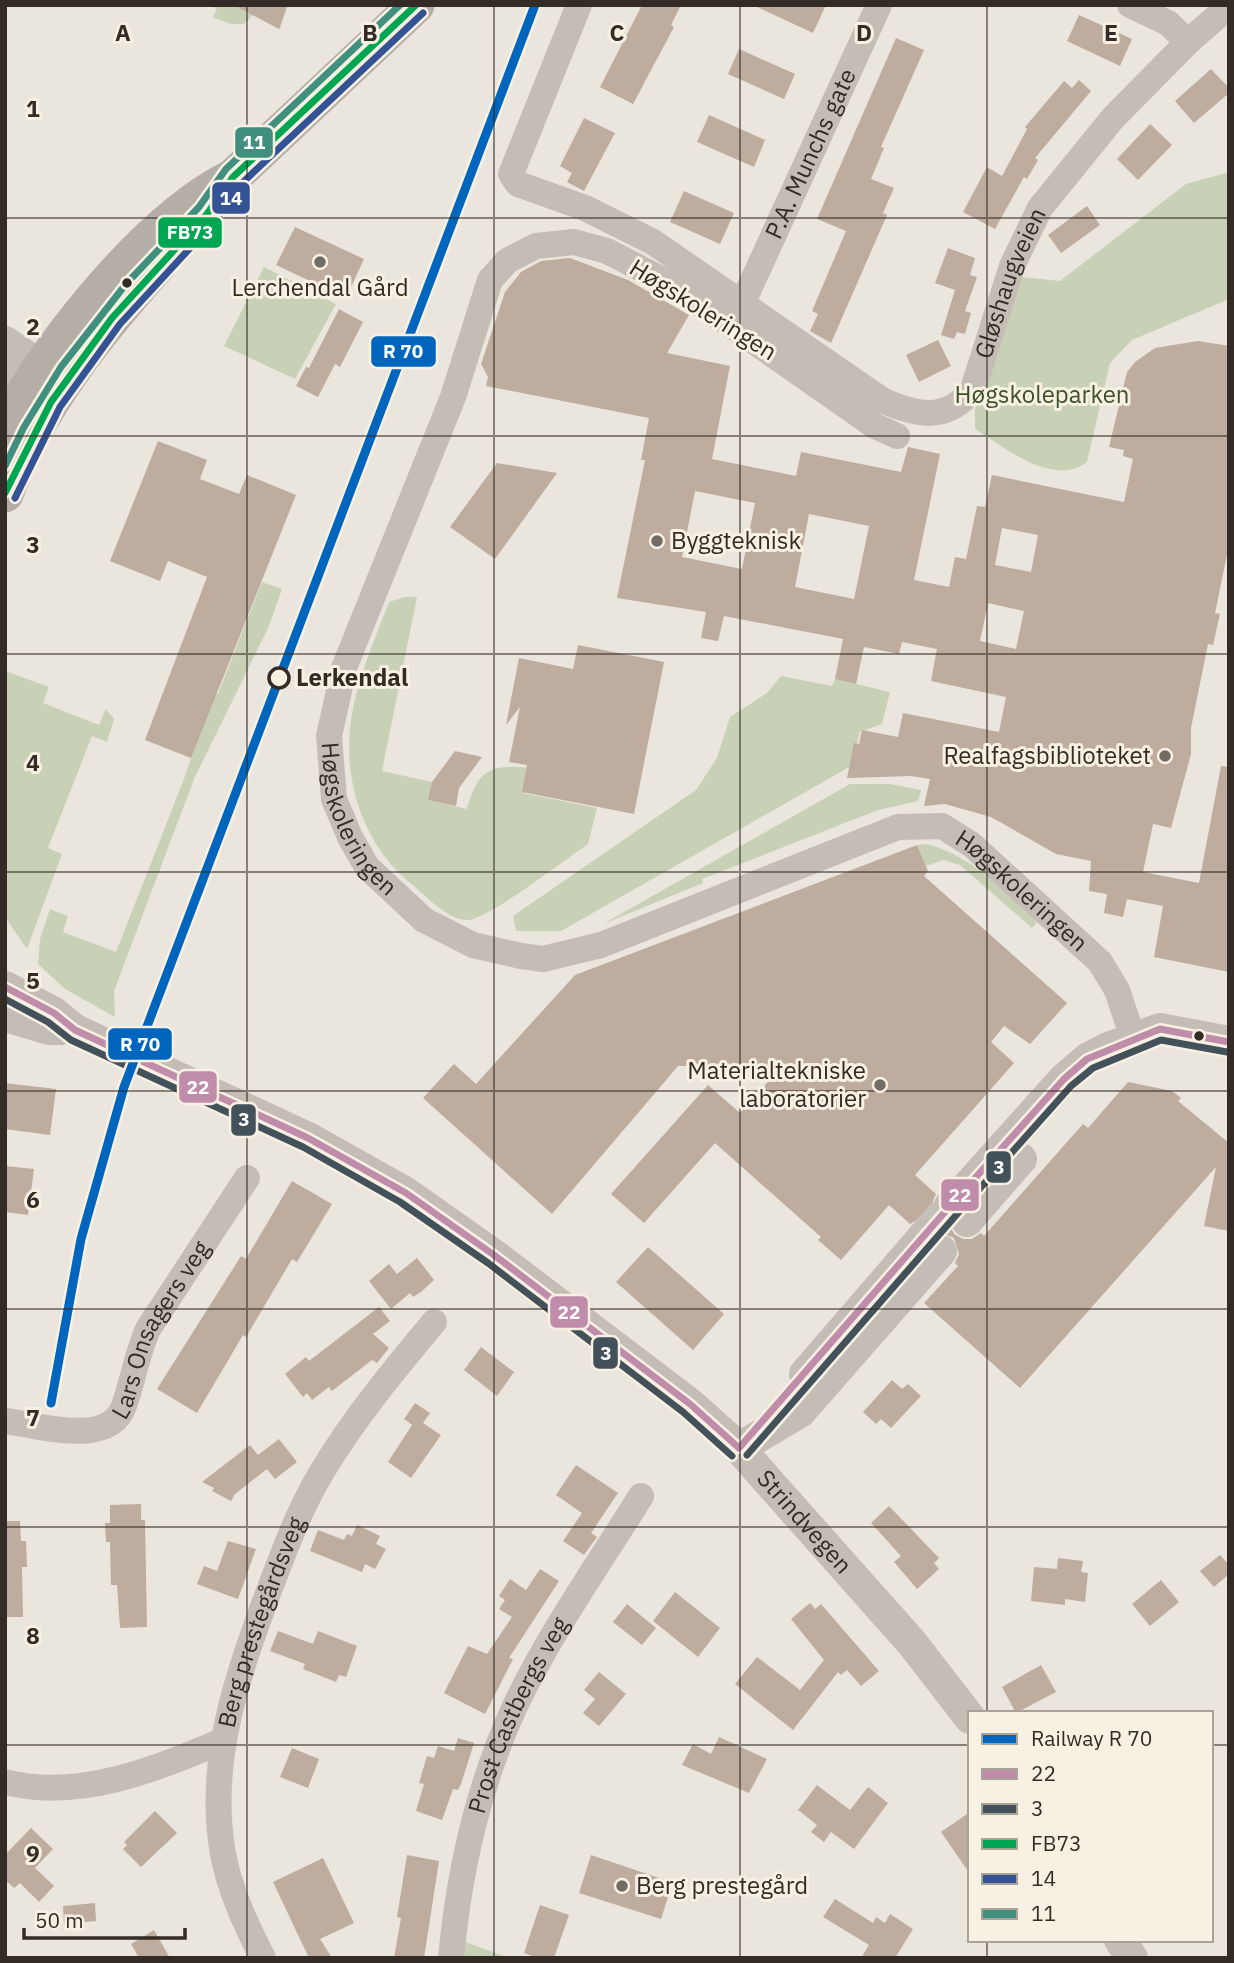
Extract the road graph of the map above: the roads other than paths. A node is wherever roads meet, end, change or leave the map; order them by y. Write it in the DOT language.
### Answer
graph roads {
  1 [pos="416,5"];
  2 [pos="579,5"];
  3 [pos="879,5"];
  4 [pos="1130,5"];
  5 [pos="1229,6"];
  6 [pos="1188,42"];
  7 [pos="743,302"];
  8 [pos="5,342"];
  9 [pos="33,381"];
  10 [pos="5,426"];
  11 [pos="897,436"];
  12 [pos="5,494"];
  13 [pos="5,987"];
  14 [pos="5,1016"];
  15 [pos="75,1030"];
  16 [pos="1229,1042"];
  17 [pos="1121,1043"];
  18 [pos="1229,1060"];
  19 [pos="247,1178"];
  20 [pos="959,1213"];
  21 [pos="434,1322"];
  22 [pos="5,1421"];
  23 [pos="739,1448"];
  24 [pos="641,1496"];
  25 [pos="968,1715"];
  26 [pos="222,1741"];
  27 [pos="5,1782"];
  28 [pos="1121,1942"];
  29 [pos="263,1958"];
  30 [pos="451,1958"];
  31 [pos="1132,1958"];
  1 -- 9 [label="main road"];
  2 -- 7 [label="street, Gløshaugveien"];
  3 -- 7 [label="street, P.A. Munchs gate"];
  4 -- 6 [label="street"];
  5 -- 6 [label="street, Gløshaugveien"];
  6 -- 7 [label="street, Gløshaugveien"];
  8 -- 9 [label="street"];
  9 -- 10 [label="main road"];
  9 -- 12 [label="main road"];
  11 -- 17 [label="street, Høgskoleringen"];
  13 -- 15 [label="street, Strindvegen"];
  14 -- 15 [label="street, Strindvegen"];
  15 -- 23 [label="street, Strindvegen"];
  16 -- 17 [label="street"];
  17 -- 18 [label="street"];
  17 -- 20 [label="street"];
  19 -- 22 [label="street, Lars Onsagers veg"];
  21 -- 26 [label="street, Berg prestegårdsveg"];
  23 -- 23 [label="street"];
  23 -- 25 [label="street, Strindvegen"];
  24 -- 30 [label="street, Prost Castbergs veg"];
  26 -- 27 [label="street"];
  26 -- 29 [label="street, Berg prestegårdsveg"];
  28 -- 31 [label="street"];
}
